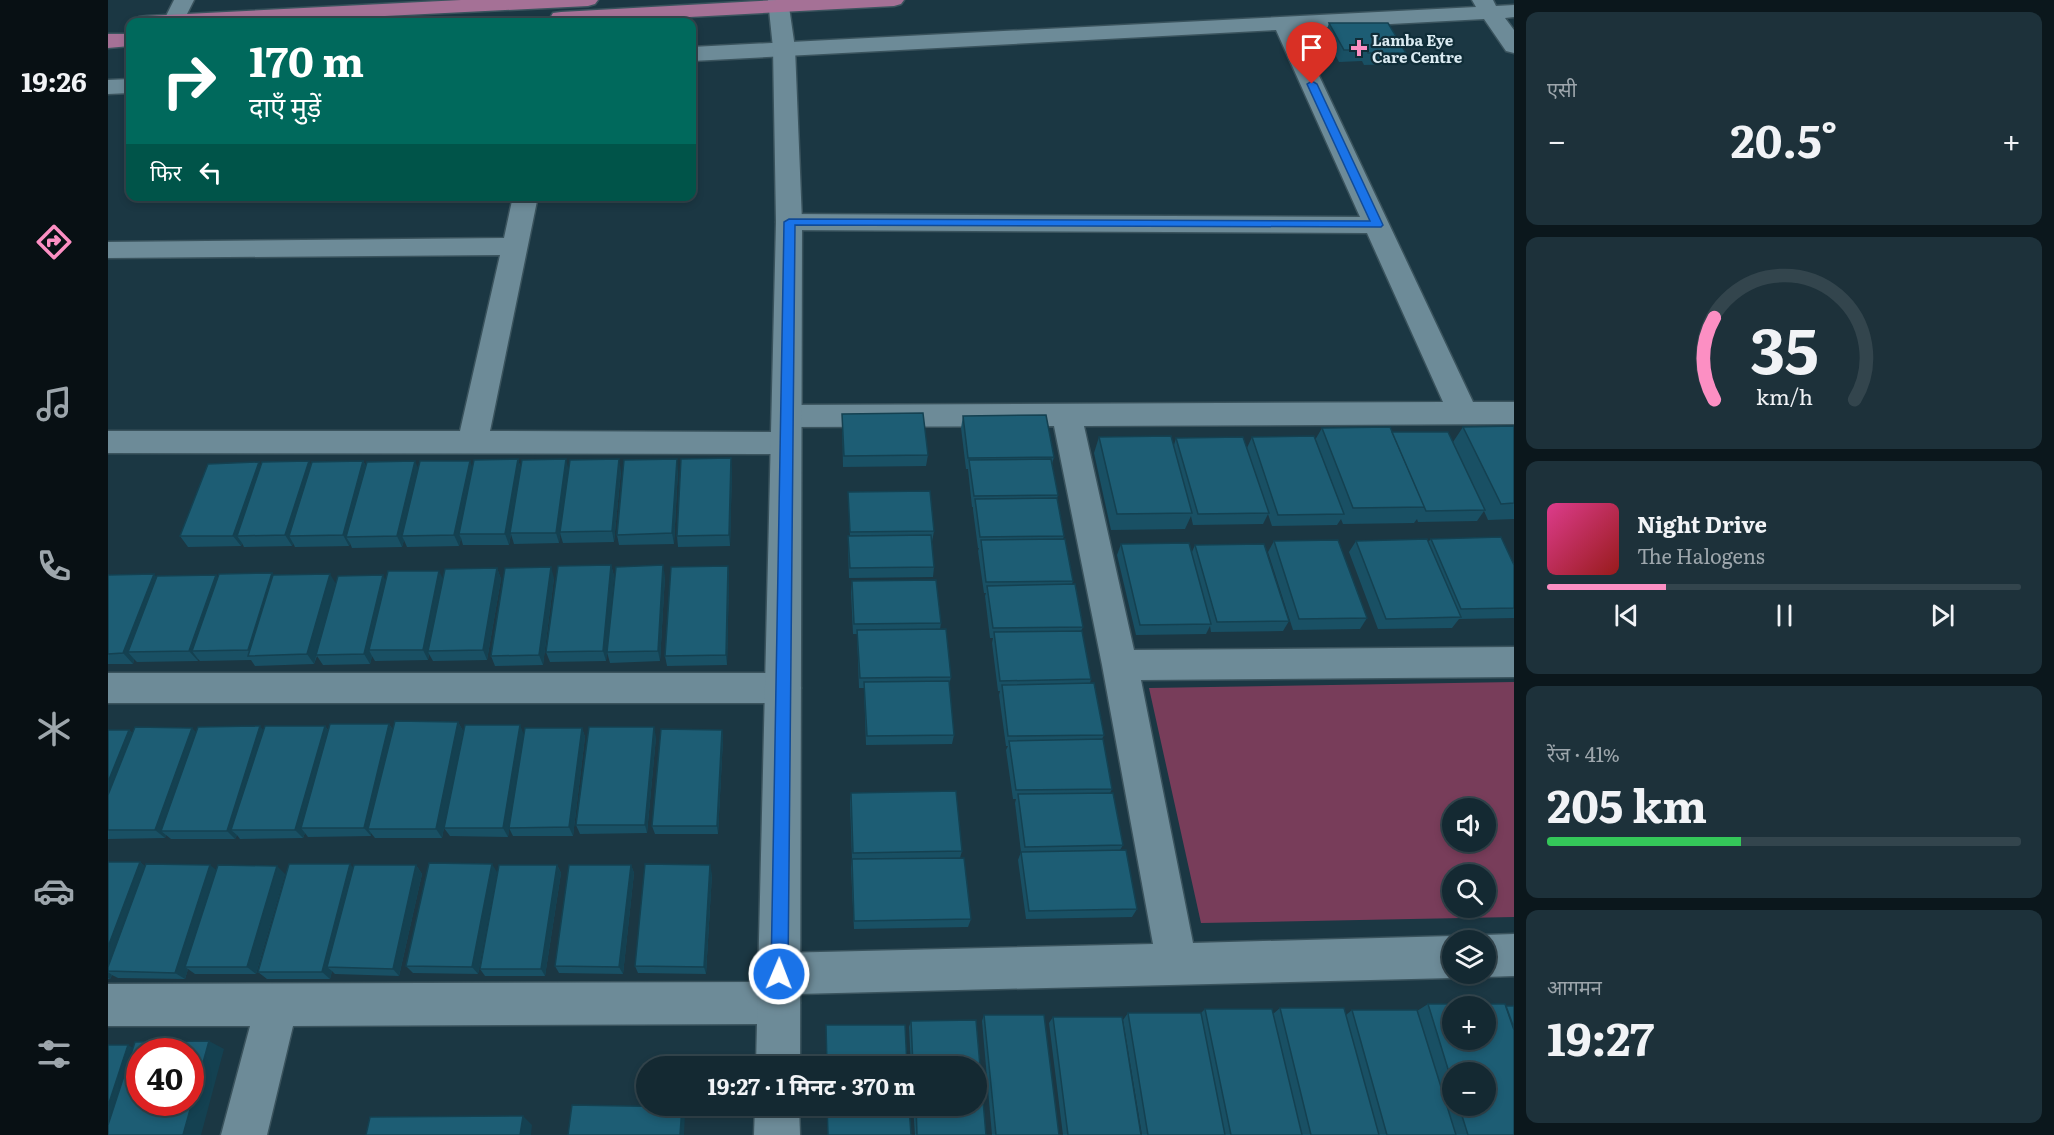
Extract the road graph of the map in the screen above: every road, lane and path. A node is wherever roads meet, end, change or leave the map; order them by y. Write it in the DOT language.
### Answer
graph roads {
  1 [pos="184,0"];
  2 [pos="588,0"];
  3 [pos="894,0"];
  4 [pos="779,3"];
  5 [pos="686,6"];
  6 [pos="1486,6"];
  7 [pos="1514,11"];
  8 [pos="175,18"];
  9 [pos="232,18"];
  10 [pos="526,18"];
  11 [pos="126,23"];
  12 [pos="1284,23"];
  13 [pos="108,24"];
  14 [pos="126,40"];
  15 [pos="108,41"];
  16 [pos="1514,46"];
  17 [pos="784,48"];
  18 [pos="696,54"];
  19 [pos="126,86"];
  20 [pos="108,87"];
  21 [pos="525,201"];
  22 [pos="789,222"];
  23 [pos="1377,225"];
  24 [pos="515,246"];
  25 [pos="108,250"];
  26 [pos="1464,413"];
  27 [pos="1514,413"];
  28 [pos="1067,414"];
  29 [pos="787,429"];
  30 [pos="108,442"];
  31 [pos="473,442"];
  32 [pos="1514,662"];
  33 [pos="1120,665"];
  34 [pos="783,687"];
  35 [pos="108,688"];
  36 [pos="1514,955"];
  37 [pos="1496,956"];
  38 [pos="1442,957"];
  39 [pos="1177,964"];
  40 [pos="779,988"];
  41 [pos="108,1005"];
  42 [pos="277,1005"];
  43 [pos="778,1056"];
  44 [pos="777,1116"];
  45 [pos="244,1135"];
  46 [pos="777,1135"];
  1 -- 8 [label="street"];
  2 -- 9 [label="main road"];
  3 -- 4 [label="main road"];
  4 -- 5 [label="main road"];
  4 -- 17 [label="street"];
  5 -- 10 [label="main road"];
  6 -- 7 [label="street"];
  6 -- 12 [label="street"];
  6 -- 16 [label="street"];
  11 -- 13 [label="main road"];
  12 -- 17 [label="street"];
  12 -- 23 [label="street"];
  14 -- 15 [label="main road"];
  17 -- 18 [label="street"];
  17 -- 22 [label="street"];
  19 -- 20 [label="street"];
  21 -- 24 [label="street"];
  22 -- 23 [label="street"];
  22 -- 29 [label="street"];
  23 -- 26 [label="street"];
  24 -- 25 [label="street"];
  24 -- 31 [label="street"];
  26 -- 27 [label="street"];
  26 -- 28 [label="street"];
  28 -- 29 [label="street"];
  28 -- 33 [label="street"];
  29 -- 31 [label="street"];
  29 -- 34 [label="street"];
  30 -- 31 [label="street"];
  32 -- 33 [label="street"];
  33 -- 39 [label="street"];
  34 -- 35 [label="street"];
  34 -- 40 [label="street"];
  36 -- 37 [label="street"];
  38 -- 39 [label="street"];
  39 -- 40 [label="street"];
  40 -- 42 [label="street"];
  40 -- 43 [label="street"];
  41 -- 42 [label="street"];
  42 -- 45 [label="street"];
  44 -- 46 [label="street"];
}
